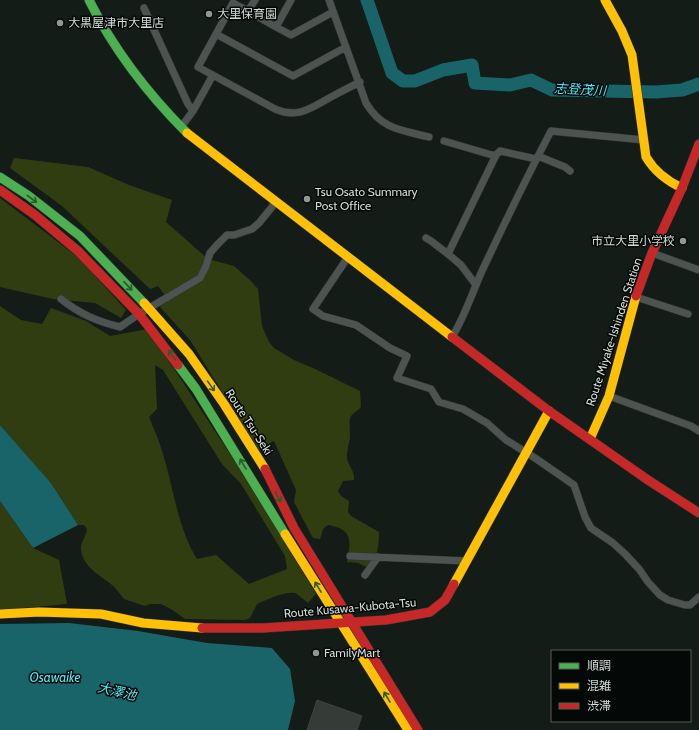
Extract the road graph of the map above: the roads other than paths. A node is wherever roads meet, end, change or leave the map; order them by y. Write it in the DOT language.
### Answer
graph roads {
  1 [pos="89,0"];
  2 [pos="255,0"];
  3 [pos="291,0"];
  4 [pos="328,0"];
  5 [pos="606,0"];
  6 [pos="144,8"];
  7 [pos="248,11"];
  8 [pos="333,12"];
  9 [pos="276,26"];
  10 [pos="216,34"];
  11 [pos="346,47"];
  12 [pos="213,75"];
  13 [pos="360,82"];
  14 [pos="193,111"];
  15 [pos="181,127"];
  16 [pos="429,137"];
  17 [pos="644,140"];
  18 [pos="444,141"];
  19 [pos="699,144"];
  20 [pos="496,155"];
  21 [pos="537,158"];
  22 [pos="570,171"];
  23 [pos="0,176"];
  24 [pos="682,188"];
  25 [pos="0,190"];
  26 [pos="275,201"];
  27 [pos="426,238"];
  28 [pos="652,253"];
  29 [pos="448,254"];
  30 [pos="348,257"];
  31 [pos="699,270"];
  32 [pos="476,285"];
  33 [pos="636,297"];
  34 [pos="61,299"];
  35 [pos="148,308"];
  36 [pos="139,314"];
  37 [pos="688,314"];
  38 [pos="452,337"];
  39 [pos="609,396"];
  40 [pos="549,411"];
  41 [pos="699,431"];
  42 [pos="590,439"];
  43 [pos="526,452"];
  44 [pos="699,513"];
  45 [pos="350,556"];
  46 [pos="378,557"];
  47 [pos="467,561"];
  48 [pos="365,576"];
  49 [pos="699,596"];
  50 [pos="0,614"];
  51 [pos="353,622"];
  52 [pos="342,623"];
  53 [pos="408,730"];
  54 [pos="418,730"];
  1 -- 15 [label="main road"];
  2 -- 7 [label="street"];
  3 -- 9 [label="street"];
  4 -- 8 [label="street"];
  5 -- 17 [label="main road"];
  6 -- 14 [label="street"];
  7 -- 9 [label="street"];
  7 -- 10 [label="street"];
  8 -- 9 [label="street"];
  8 -- 11 [label="street"];
  10 -- 11 [label="street"];
  10 -- 12 [label="street"];
  11 -- 13 [label="street"];
  12 -- 13 [label="street"];
  12 -- 14 [label="street"];
  13 -- 16 [label="street"];
  14 -- 15 [label="street"];
  15 -- 26 [label="main road"];
  17 -- 21 [label="street"];
  17 -- 24 [label="main road"];
  18 -- 20 [label="street"];
  19 -- 24 [label="main road, Route Miyake-Ishinden Station"];
  20 -- 21 [label="street"];
  20 -- 29 [label="street"];
  21 -- 22 [label="street"];
  21 -- 32 [label="street"];
  23 -- 35 [label="main road, Route Tsu-Seki, one-way"];
  24 -- 28 [label="main road, Route Miyake-Ishinden Station"];
  25 -- 36 [label="main road"];
  26 -- 30 [label="main road"];
  26 -- 35 [label="street"];
  27 -- 29 [label="street"];
  28 -- 31 [label="street"];
  28 -- 33 [label="main road, Route Miyake-Ishinden Station"];
  29 -- 32 [label="street"];
  30 -- 38 [label="main road"];
  30 -- 43 [label="street"];
  32 -- 38 [label="street"];
  33 -- 37 [label="street"];
  33 -- 39 [label="main road, Route Miyake-Ishinden Station"];
  34 -- 36 [label="street"];
  35 -- 36 [label="street"];
  35 -- 51 [label="main road, Route Tsu-Seki, one-way"];
  52 -- 36 [label="main road, one-way"];
  38 -- 40 [label="main road"];
  39 -- 41 [label="street"];
  39 -- 42 [label="main road, Route Miyake-Ishinden Station"];
  40 -- 42 [label="main road"];
  40 -- 43 [label="main road, Route Kusawa-Kubota-Tsu"];
  42 -- 44 [label="main road"];
  43 -- 47 [label="main road, Route Kusawa-Kubota-Tsu"];
  43 -- 49 [label="street"];
  45 -- 46 [label="street"];
  46 -- 47 [label="street"];
  46 -- 48 [label="street"];
  47 -- 51 [label="main road, Route Kusawa-Kubota-Tsu"];
  50 -- 52 [label="main road, Route Kusawa-Kubota-Tsu"];
  51 -- 52 [label="main road, Route Kusawa-Kubota-Tsu"];
  51 -- 54 [label="main road, Route Tsu-Seki"];
  53 -- 52 [label="main road, one-way"];
}
